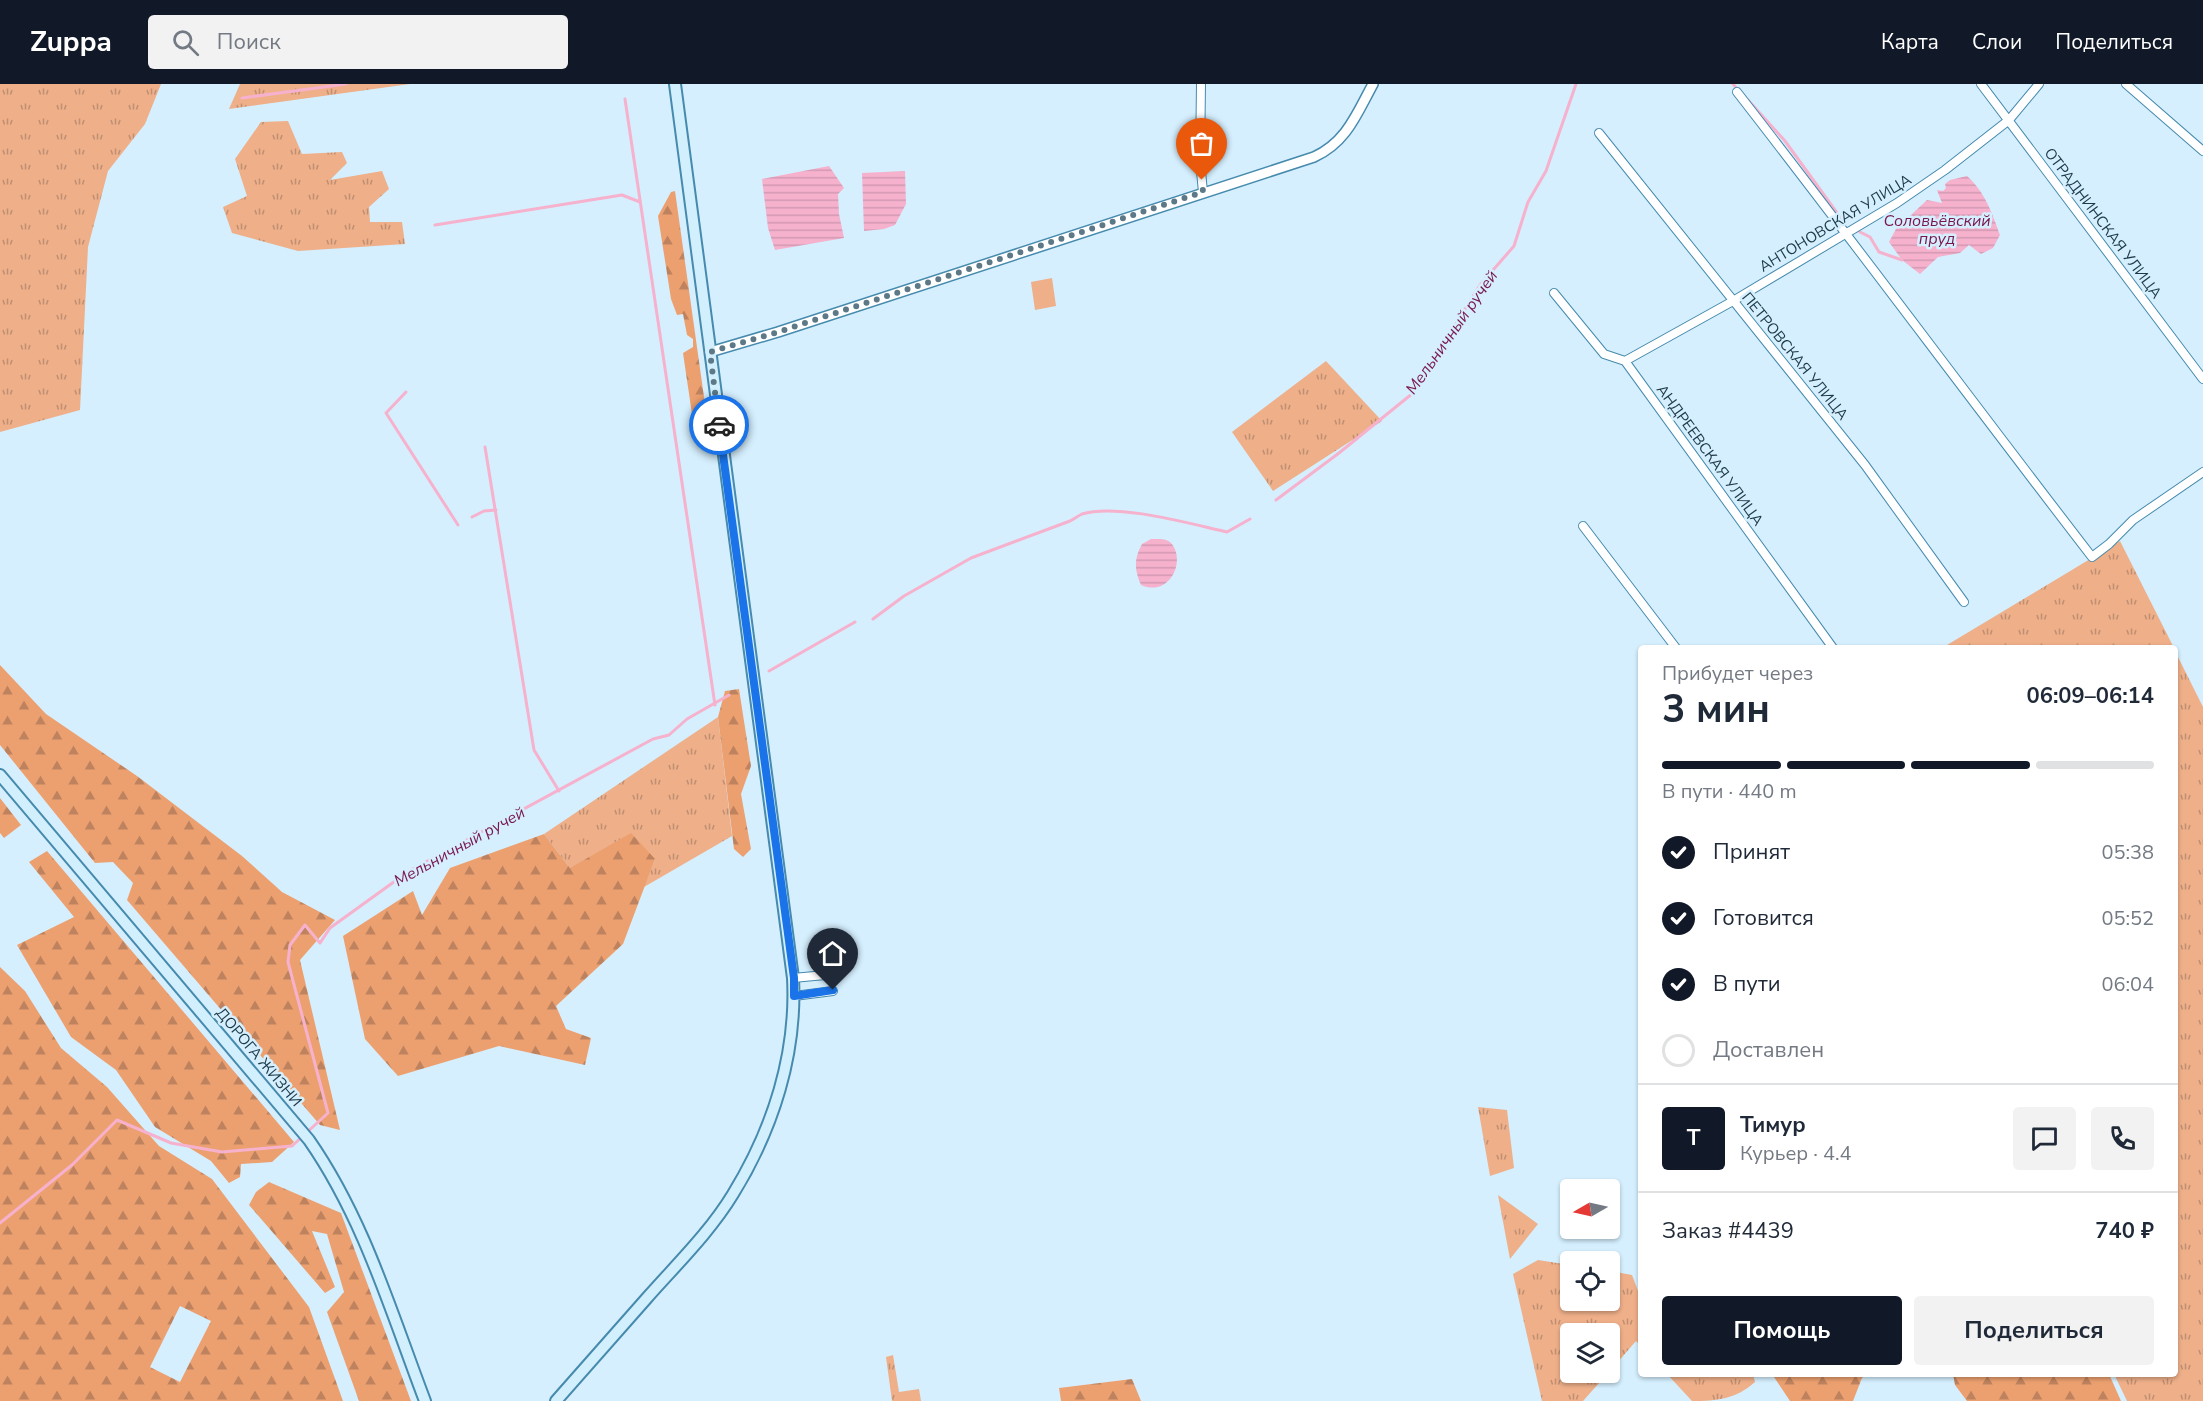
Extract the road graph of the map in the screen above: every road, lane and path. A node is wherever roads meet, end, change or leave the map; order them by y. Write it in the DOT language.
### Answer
graph roads {
  1 [pos="675,84"];
  2 [pos="1201,84"];
  3 [pos="1373,84"];
  4 [pos="1982,84"];
  5 [pos="2039,84"];
  6 [pos="2126,84"];
  7 [pos="1737,92"];
  8 [pos="2009,120"];
  9 [pos="1599,133"];
  10 [pos="2203,151"];
  11 [pos="1203,192"];
  12 [pos="1844,233"];
  13 [pos="1554,293"];
  14 [pos="1733,301"];
  15 [pos="710,352"];
  16 [pos="1625,361"];
  17 [pos="2203,379"];
  18 [pos="2203,472"];
  19 [pos="1583,526"];
  20 [pos="1964,602"];
  21 [pos="1674,645"];
  22 [pos="1831,645"];
  23 [pos="0,775"];
  24 [pos="836,974"];
  25 [pos="794,978"];
  26 [pos="833,990"];
  27 [pos="794,996"];
  28 [pos="425,1401"];
  29 [pos="556,1401"];
  1 -- 15 [label="main road"];
  2 -- 11 [label="street"];
  3 -- 11 [label="street"];
  4 -- 8 [label="street, ОТРАДНИНСКАЯ УЛИЦА"];
  5 -- 8 [label="street, АНТОНОВСКАЯ УЛИЦА"];
  6 -- 10 [label="street"];
  7 -- 12 [label="street"];
  8 -- 12 [label="street, АНТОНОВСКАЯ УЛИЦА"];
  8 -- 17 [label="street, ОТРАДНИНСКАЯ УЛИЦА"];
  9 -- 14 [label="street, ПЕТРОВСКАЯ УЛИЦА"];
  11 -- 15 [label="street"];
  12 -- 14 [label="street, АНТОНОВСКАЯ УЛИЦА"];
  12 -- 18 [label="street"];
  13 -- 16 [label="street, АНДРЕЕВСКАЯ УЛИЦА"];
  14 -- 16 [label="street, АНТОНОВСКАЯ УЛИЦА"];
  14 -- 20 [label="street, ПЕТРОВСКАЯ УЛИЦА"];
  15 -- 25 [label="main road"];
  16 -- 22 [label="street, АНДРЕЕВСКАЯ УЛИЦА"];
  19 -- 21 [label="street"];
  23 -- 28 [label="main road, ДОРОГА ЖИЗНИ"];
  24 -- 25 [label="street"];
  25 -- 27 [label="main road"];
  26 -- 27 [label="street"];
  27 -- 29 [label="main road"];
}
